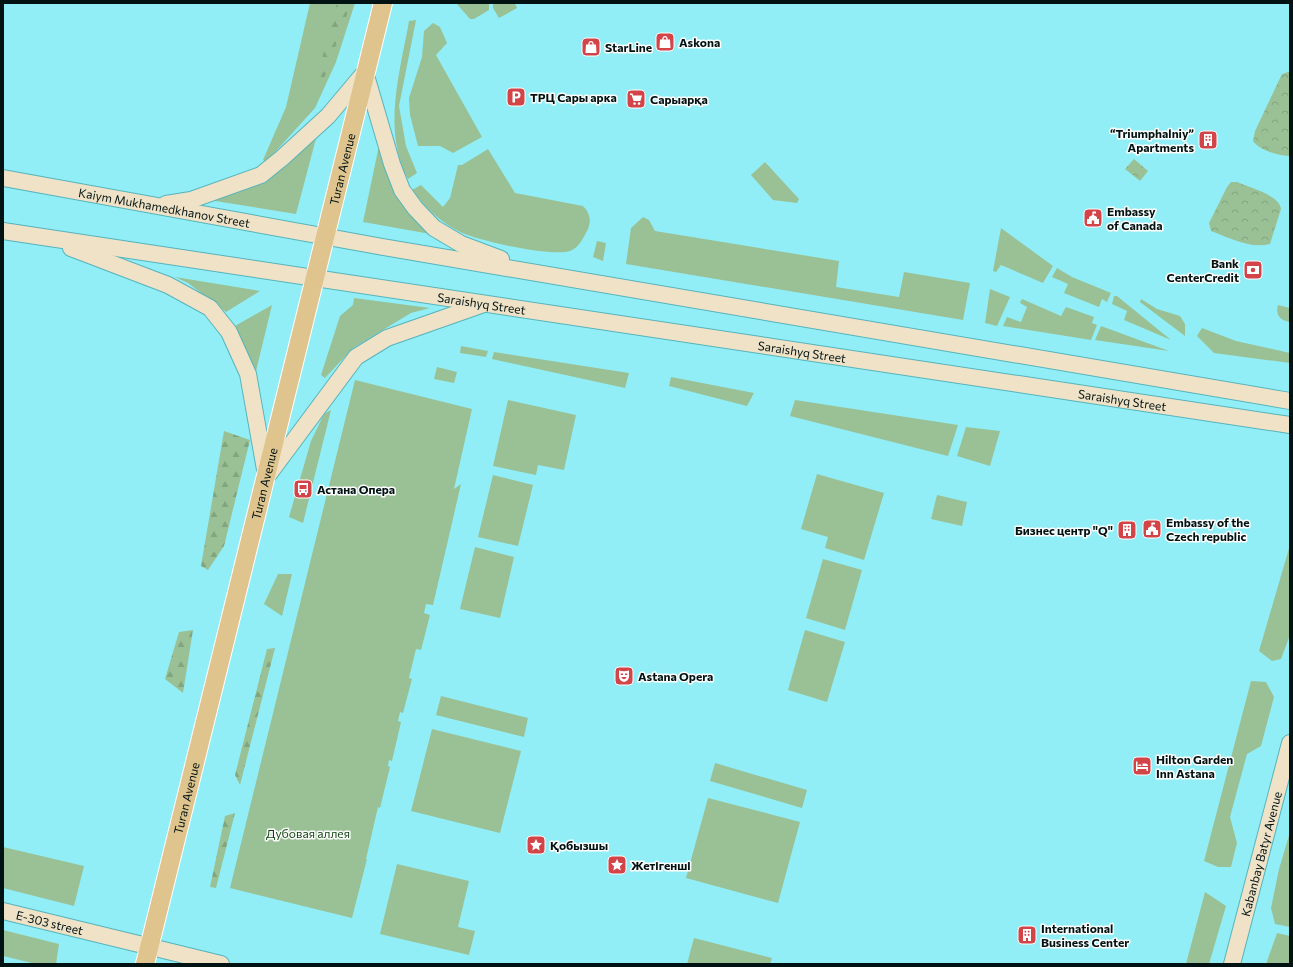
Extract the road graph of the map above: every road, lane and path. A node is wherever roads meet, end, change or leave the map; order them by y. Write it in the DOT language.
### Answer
graph roads {
  1 [pos="383,3"];
  2 [pos="366,72"];
  3 [pos="3,178"];
  4 [pos="151,206"];
  5 [pos="3,231"];
  6 [pos="325,236"];
  7 [pos="45,238"];
  8 [pos="534,271"];
  9 [pos="314,279"];
  10 [pos="484,304"];
  11 [pos="1290,401"];
  12 [pos="1290,425"];
  13 [pos="266,478"];
  14 [pos="1290,743"];
  15 [pos="3,911"];
  16 [pos="149,946"];
  17 [pos="1232,963"];
  18 [pos="145,964"];
  19 [pos="221,964"];
  1 -- 2 [label="main road, Turan Avenue"];
  2 -- 4 [label="main road"];
  2 -- 6 [label="main road, Turan Avenue"];
  2 -- 8 [label="main road"];
  3 -- 4 [label="main road, Kaiym Mukhamedkhanov Street"];
  4 -- 6 [label="main road, Kaiym Mukhamedkhanov Street"];
  5 -- 7 [label="main road"];
  6 -- 8 [label="main road"];
  6 -- 9 [label="main road, Turan Avenue"];
  7 -- 9 [label="main road"];
  7 -- 13 [label="main road"];
  8 -- 11 [label="main road"];
  9 -- 10 [label="main road, Saraishyq Street"];
  9 -- 13 [label="main road, Turan Avenue"];
  10 -- 12 [label="main road, Saraishyq Street"];
  10 -- 13 [label="main road"];
  13 -- 16 [label="main road, Turan Avenue"];
  14 -- 17 [label="main road, Kabanbay Batyr Avenue"];
  15 -- 16 [label="main road"];
  16 -- 18 [label="main road, Turan Avenue"];
  16 -- 19 [label="main road"];
}
